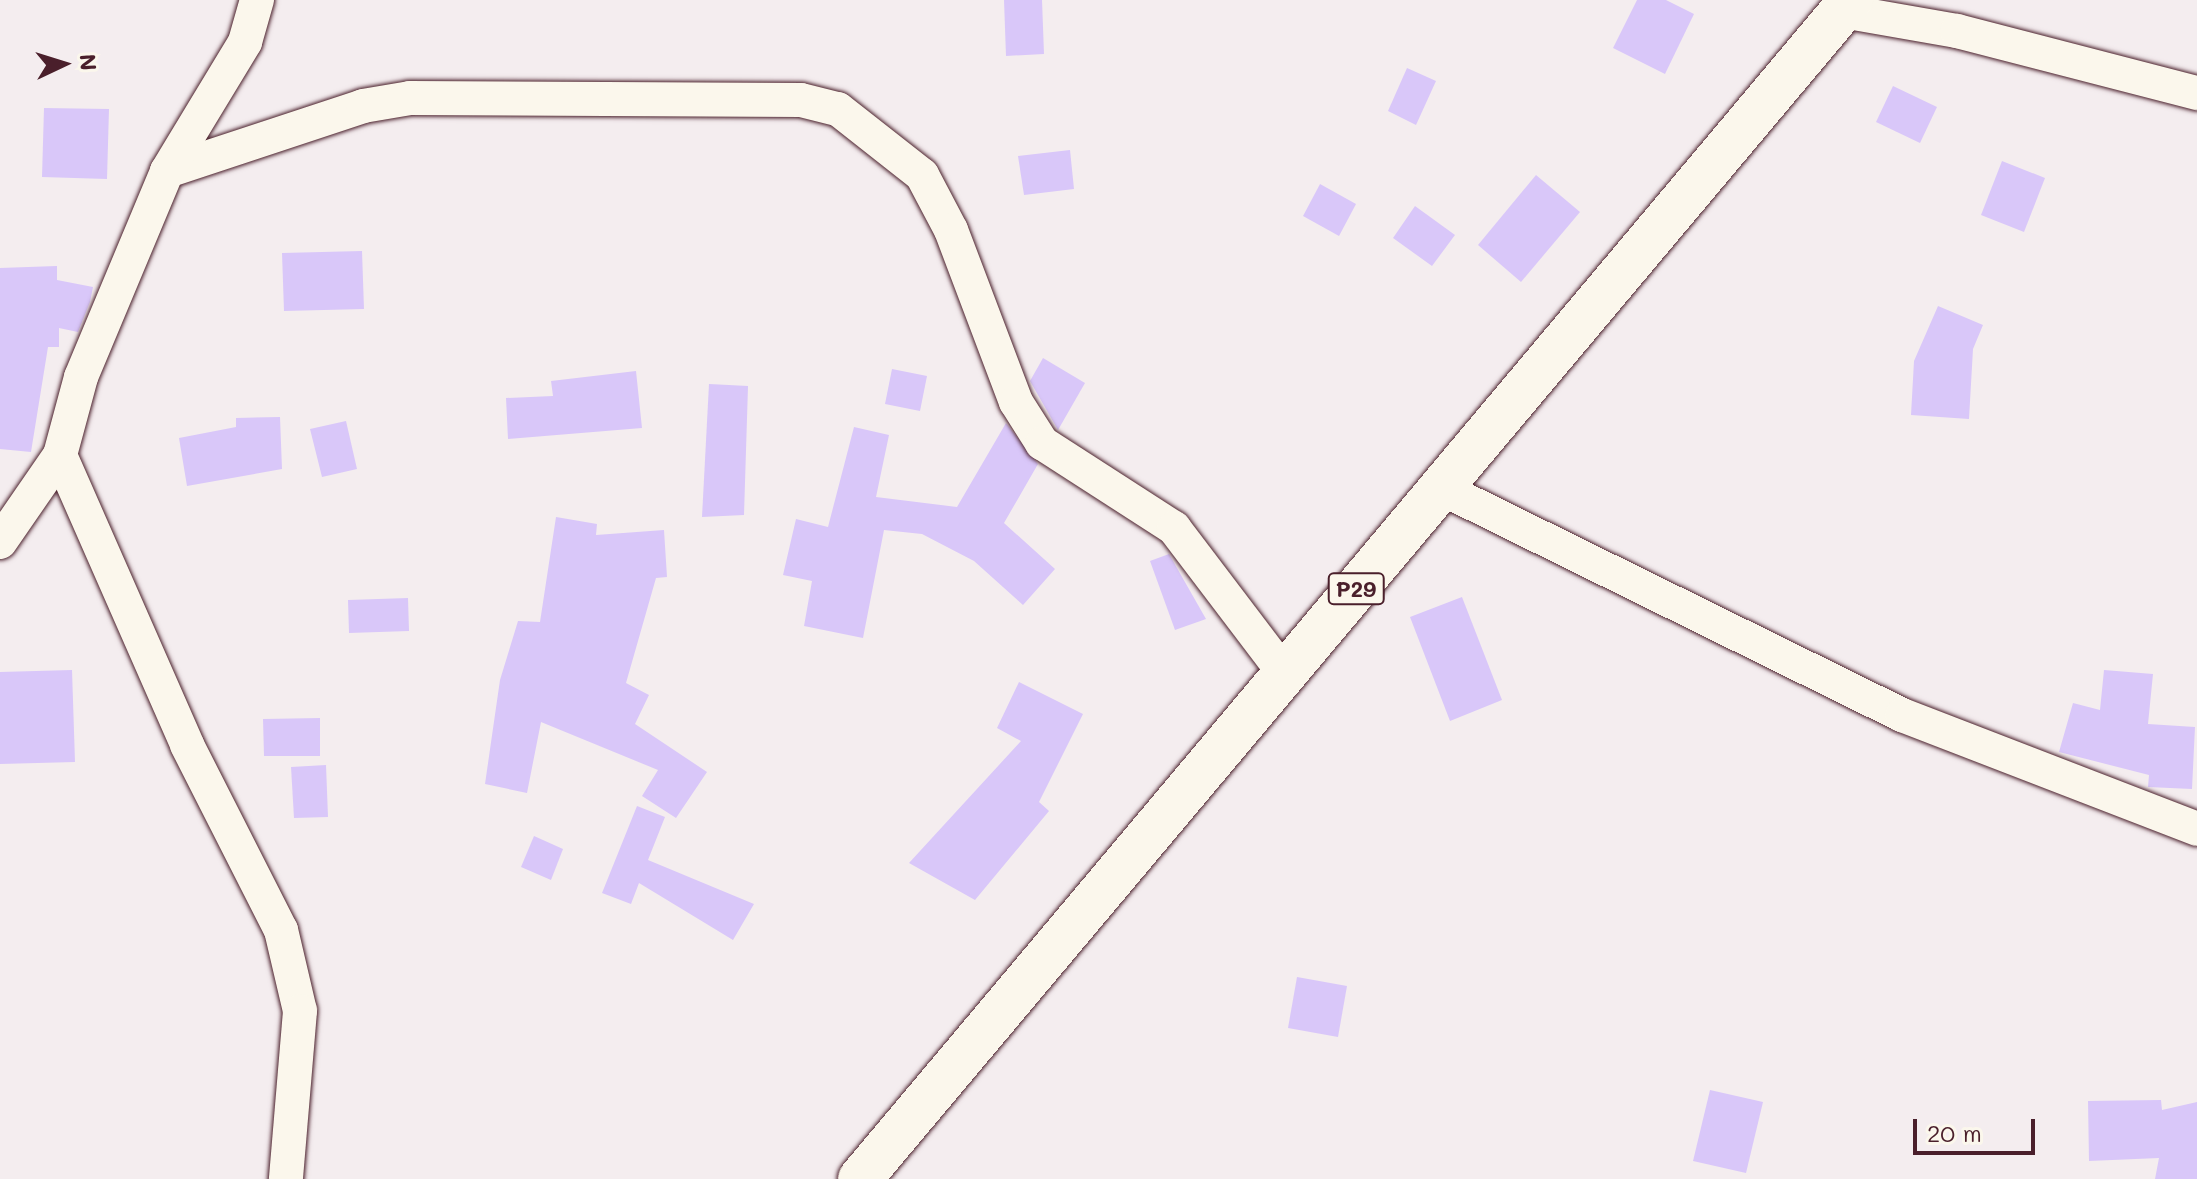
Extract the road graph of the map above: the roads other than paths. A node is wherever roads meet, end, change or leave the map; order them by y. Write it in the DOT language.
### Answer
graph roads {
  1 [pos="257,0"];
  2 [pos="1846,6"];
  3 [pos="2197,93"];
  4 [pos="167,171"];
  5 [pos="60,455"];
  6 [pos="1441,488"];
  7 [pos="0,542"];
  8 [pos="1285,674"];
  9 [pos="2197,829"];
  10 [pos="286,1179"];
  11 [pos="860,1179"];
  1 -- 4 [label="street"];
  2 -- 3 [label="street"];
  2 -- 6 [label="main road, P29"];
  4 -- 5 [label="street"];
  4 -- 8 [label="street"];
  5 -- 7 [label="street"];
  5 -- 10 [label="street"];
  6 -- 8 [label="main road, P29"];
  6 -- 9 [label="street"];
  8 -- 11 [label="main road, P29"];
}
